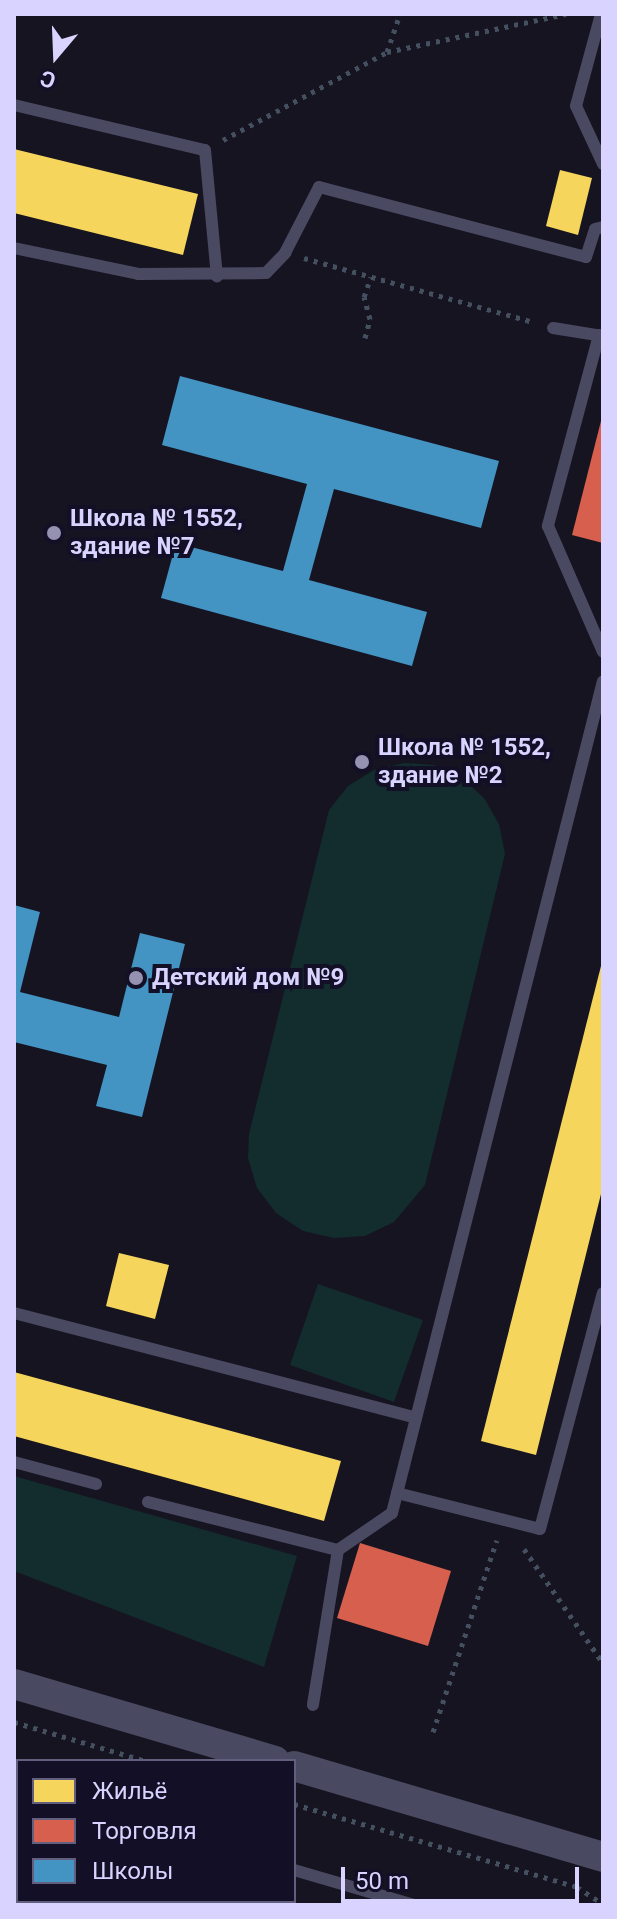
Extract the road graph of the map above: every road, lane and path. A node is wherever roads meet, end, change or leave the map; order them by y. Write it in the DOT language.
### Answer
graph roads {
  1 [pos="400,14"];
  2 [pos="566,14"];
  3 [pos="601,14"];
  4 [pos="387,52"];
  5 [pos="14,105"];
  6 [pos="205,150"];
  7 [pos="603,164"];
  8 [pos="603,227"];
  9 [pos="14,248"];
  10 [pos="285,253"];
  11 [pos="217,276"];
  12 [pos="371,277"];
  13 [pos="553,328"];
  14 [pos="601,335"];
  15 [pos="365,338"];
  16 [pos="603,652"];
  17 [pos="603,681"];
  18 [pos="603,1293"];
  19 [pos="14,1313"];
  20 [pos="598,1336"];
  21 [pos="416,1418"];
  22 [pos="14,1462"];
  23 [pos="96,1484"];
  24 [pos="397,1493"];
  25 [pos="148,1502"];
  26 [pos="504,1520"];
  27 [pos="338,1550"];
  28 [pos="603,1663"];
  29 [pos="14,1684"];
  30 [pos="313,1705"];
  31 [pos="14,1722"];
  32 [pos="433,1732"];
  33 [pos="139,1759"];
  34 [pos="268,1759"];
  35 [pos="296,1767"];
  36 [pos="296,1805"];
  37 [pos="603,1857"];
  38 [pos="296,1871"];
  39 [pos="387,1901"];
  40 [pos="603,1904"];
  41 [pos="414,1905"];
  1 -- 4 [label="path"];
  2 -- 4 [label="path"];
  3 -- 7 [label="lane"];
  4 -- 6 [label="path"];
  5 -- 6 [label="lane"];
  6 -- 11 [label="lane"];
  8 -- 10 [label="lane"];
  9 -- 11 [label="lane"];
  10 -- 11 [label="lane"];
  10 -- 12 [label="path"];
  12 -- 13 [label="path"];
  12 -- 15 [label="path"];
  13 -- 14 [label="lane"];
  14 -- 16 [label="lane"];
  17 -- 21 [label="lane"];
  18 -- 20 [label="lane"];
  19 -- 21 [label="lane"];
  20 -- 26 [label="lane"];
  21 -- 24 [label="lane"];
  22 -- 23 [label="lane"];
  24 -- 26 [label="lane"];
  24 -- 27 [label="lane"];
  25 -- 27 [label="lane"];
  26 -- 28 [label="path"];
  26 -- 32 [label="path"];
  27 -- 30 [label="lane"];
  29 -- 34 [label="street"];
  31 -- 33 [label="path"];
  35 -- 37 [label="street"];
  36 -- 40 [label="path"];
  38 -- 39 [label="lane"];
  39 -- 41 [label="lane"];
}
